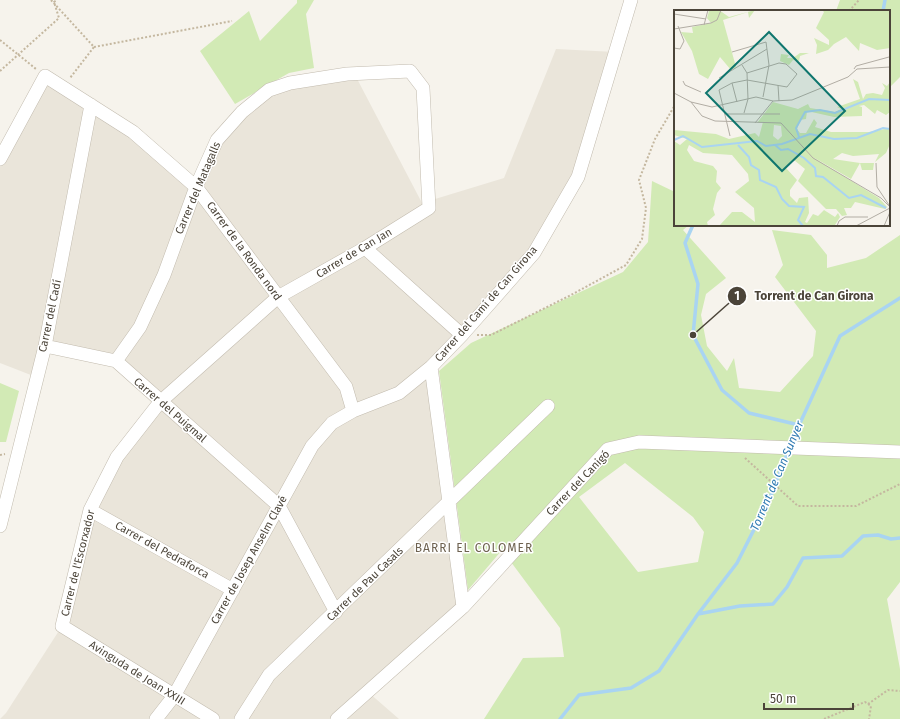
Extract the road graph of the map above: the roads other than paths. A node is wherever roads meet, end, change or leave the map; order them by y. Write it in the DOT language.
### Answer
graph roads {
  1 [pos="631,0"];
  2 [pos="91,105"];
  3 [pos="0,159"];
  4 [pos="196,187"];
  5 [pos="429,208"];
  6 [pos="365,248"];
  7 [pos="278,297"];
  8 [pos="462,335"];
  9 [pos="45,346"];
  10 [pos="116,362"];
  11 [pos="431,367"];
  12 [pos="160,402"];
  13 [pos="548,406"];
  14 [pos="353,411"];
  15 [pos="900,452"];
  16 [pos="449,502"];
  17 [pos="280,506"];
  18 [pos="90,510"];
  19 [pos="0,526"];
  20 [pos="233,590"];
  21 [pos="463,607"];
  22 [pos="336,612"];
  23 [pos="62,626"];
  24 [pos="174,696"];
  25 [pos="156,719"];
  26 [pos="213,719"];
  27 [pos="241,719"];
  28 [pos="337,719"];
  1 -- 8 [label="street, Carrer del Camí de Can Girona"];
  2 -- 3 [label="street, Carrer de la Ronda nord"];
  2 -- 4 [label="street, Carrer de la Ronda nord"];
  2 -- 9 [label="street, Carrer del Cadí"];
  4 -- 5 [label="street, Carrer del Matagalls"];
  4 -- 7 [label="street, Carrer de la Ronda nord"];
  4 -- 10 [label="street, Carrer del Matagalls"];
  5 -- 6 [label="street, Carrer de Can Jan"];
  6 -- 7 [label="street, Carrer de Can Jan"];
  6 -- 8 [label="street"];
  7 -- 12 [label="street, Carrer de Can Jan"];
  7 -- 14 [label="street, Carrer de la Ronda nord"];
  8 -- 11 [label="street, Carrer del Camí de Can Girona"];
  9 -- 10 [label="street, Carrer del Puigmal"];
  9 -- 19 [label="street, Carrer del Cadí"];
  10 -- 12 [label="street, Carrer del Puigmal"];
  11 -- 14 [label="street, Carrer del Camí de Can Girona"];
  11 -- 16 [label="street"];
  12 -- 17 [label="street, Carrer del Puigmal"];
  12 -- 18 [label="street, Carrer de l'Escorxador"];
  13 -- 16 [label="street, Carrer de Pau Casals"];
  14 -- 17 [label="street, Carrer de Josep Anselm Clavé"];
  15 -- 21 [label="street, Carrer del Canigó"];
  16 -- 21 [label="street"];
  16 -- 22 [label="street, Carrer de Pau Casals"];
  17 -- 20 [label="street, Carrer de Josep Anselm Clavé"];
  17 -- 22 [label="street"];
  18 -- 20 [label="street, Carrer del Pedraforca"];
  18 -- 23 [label="street, Carrer de l'Escorxador"];
  20 -- 24 [label="street, Carrer de Josep Anselm Clavé"];
  21 -- 28 [label="street, Carrer del Canigó"];
  22 -- 27 [label="street, Carrer de Pau Casals"];
  23 -- 24 [label="street, Avinguda de Joan XXIII"];
  24 -- 25 [label="street, Carrer de Josep Anselm Clavé"];
  24 -- 26 [label="street, Avinguda de Joan XXIII"];
}
